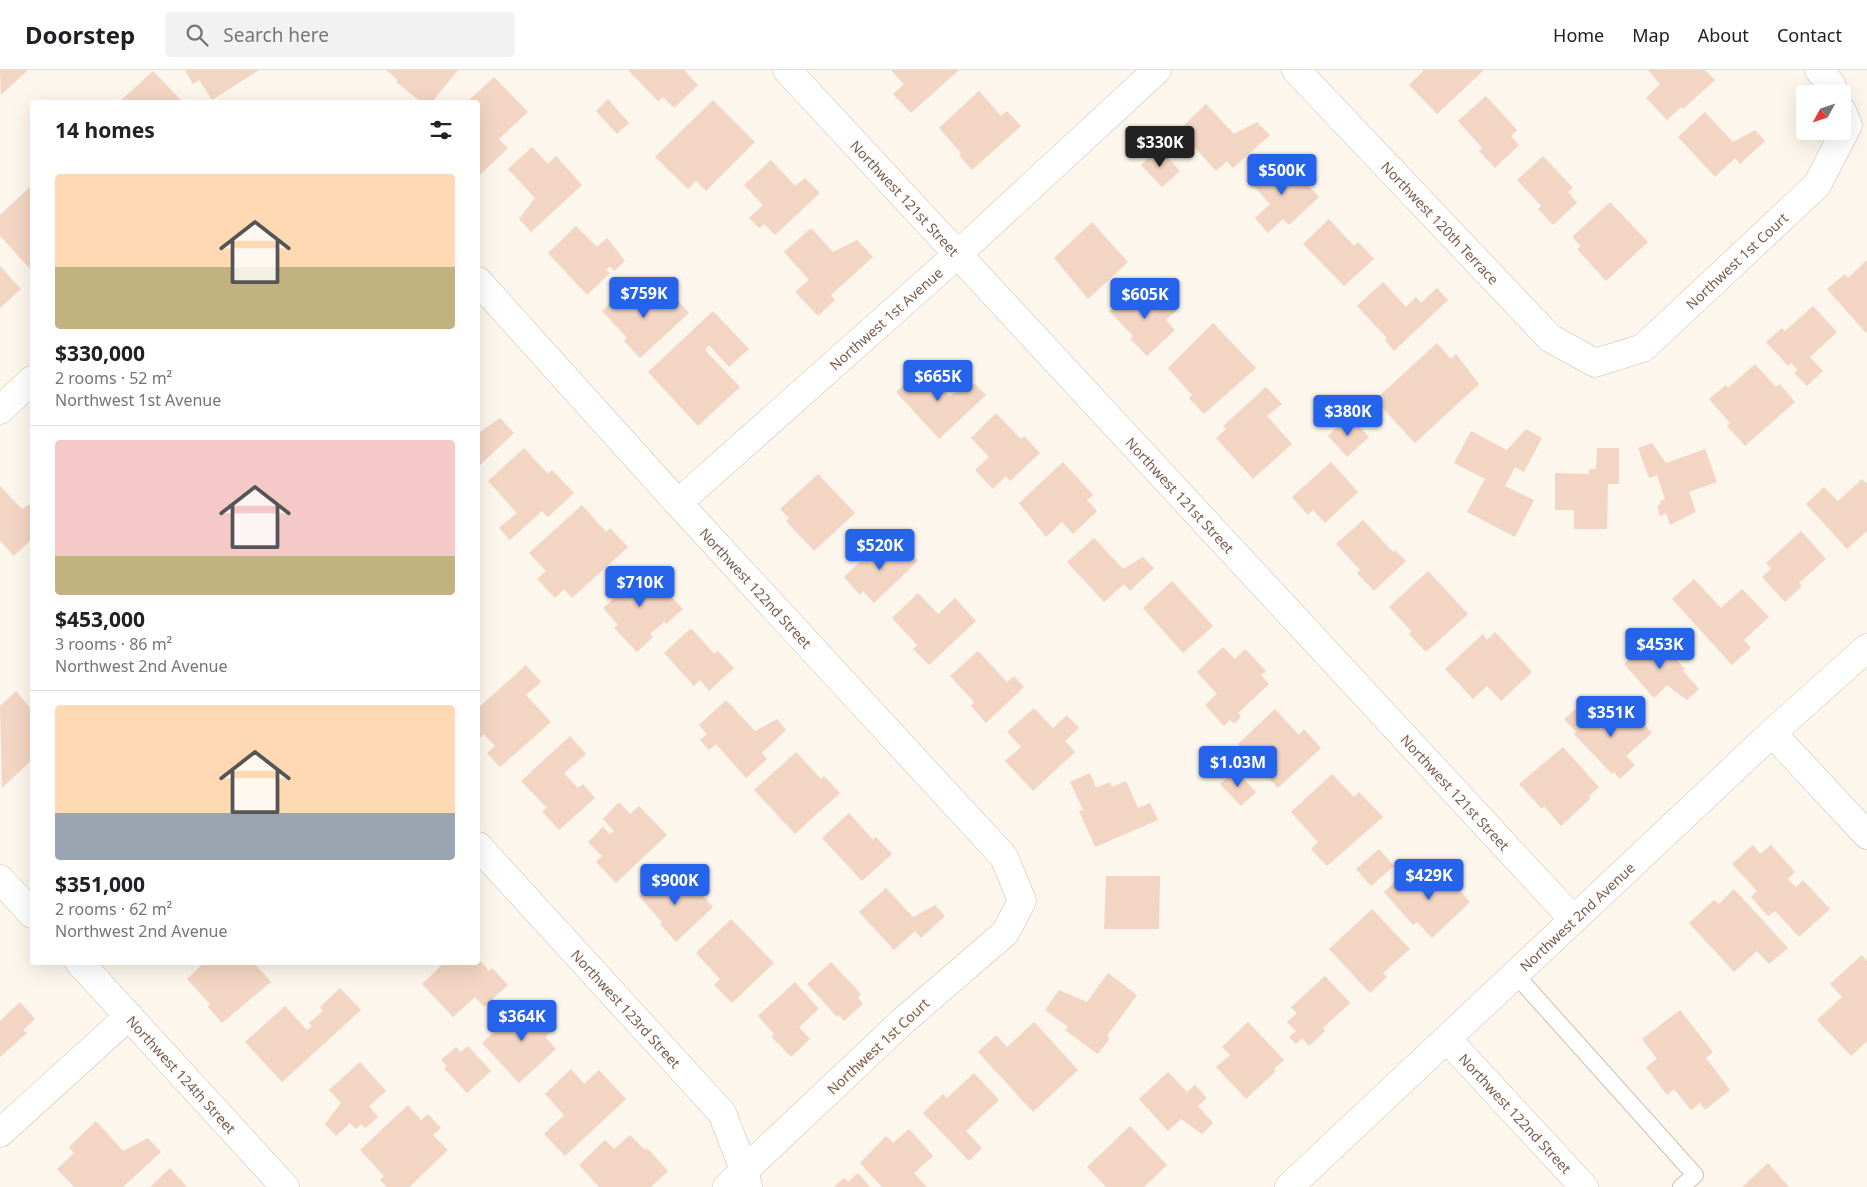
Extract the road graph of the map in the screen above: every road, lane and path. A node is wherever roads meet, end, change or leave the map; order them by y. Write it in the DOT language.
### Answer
graph roads {
  1 [pos="787,70"];
  2 [pos="1157,70"];
  3 [pos="1296,70"];
  4 [pos="1819,70"];
  5 [pos="1831,85"];
  6 [pos="1836,140"];
  7 [pos="958,254"];
  8 [pos="480,282"];
  9 [pos="1595,362"];
  10 [pos="30,381"];
  11 [pos="4,399"];
  12 [pos="678,504"];
  13 [pos="1867,648"];
  14 [pos="1772,733"];
  15 [pos="1867,835"];
  16 [pos="480,848"];
  17 [pos="0,879"];
  18 [pos="1022,901"];
  19 [pos="30,912"];
  20 [pos="1573,920"];
  21 [pos="82,965"];
  22 [pos="1516,974"];
  23 [pos="129,1016"];
  24 [pos="1447,1039"];
  25 [pos="0,1133"];
  26 [pos="740,1182"];
  27 [pos="285,1187"];
  28 [pos="1289,1187"];
  29 [pos="1584,1187"];
  30 [pos="1680,1187"];
  1 -- 7 [label="street, Northwest 121st Street"];
  2 -- 7 [label="street, Northwest 1st Avenue"];
  3 -- 9 [label="street, Northwest 120th Terrace"];
  4 -- 5 [label="street"];
  6 -- 9 [label="street, Northwest 1st Court"];
  7 -- 12 [label="street, Northwest 1st Avenue"];
  7 -- 20 [label="street, Northwest 121st Street"];
  8 -- 12 [label="street, Northwest 122nd Street"];
  10 -- 11 [label="street"];
  12 -- 18 [label="street, Northwest 122nd Street"];
  13 -- 14 [label="street, Northwest 2nd Avenue"];
  14 -- 15 [label="street"];
  14 -- 20 [label="street, Northwest 2nd Avenue"];
  16 -- 26 [label="street, Northwest 123rd Street"];
  17 -- 19 [label="street"];
  18 -- 26 [label="street, Northwest 1st Court"];
  20 -- 22 [label="street, Northwest 2nd Avenue"];
  21 -- 23 [label="street, Northwest 124th Street"];
  22 -- 24 [label="street, Northwest 2nd Avenue"];
  22 -- 30 [label="lane"];
  23 -- 25 [label="street"];
  23 -- 27 [label="street, Northwest 124th Street"];
  24 -- 28 [label="street, Northwest 2nd Avenue"];
  24 -- 29 [label="street, Northwest 122nd Street"];
}
